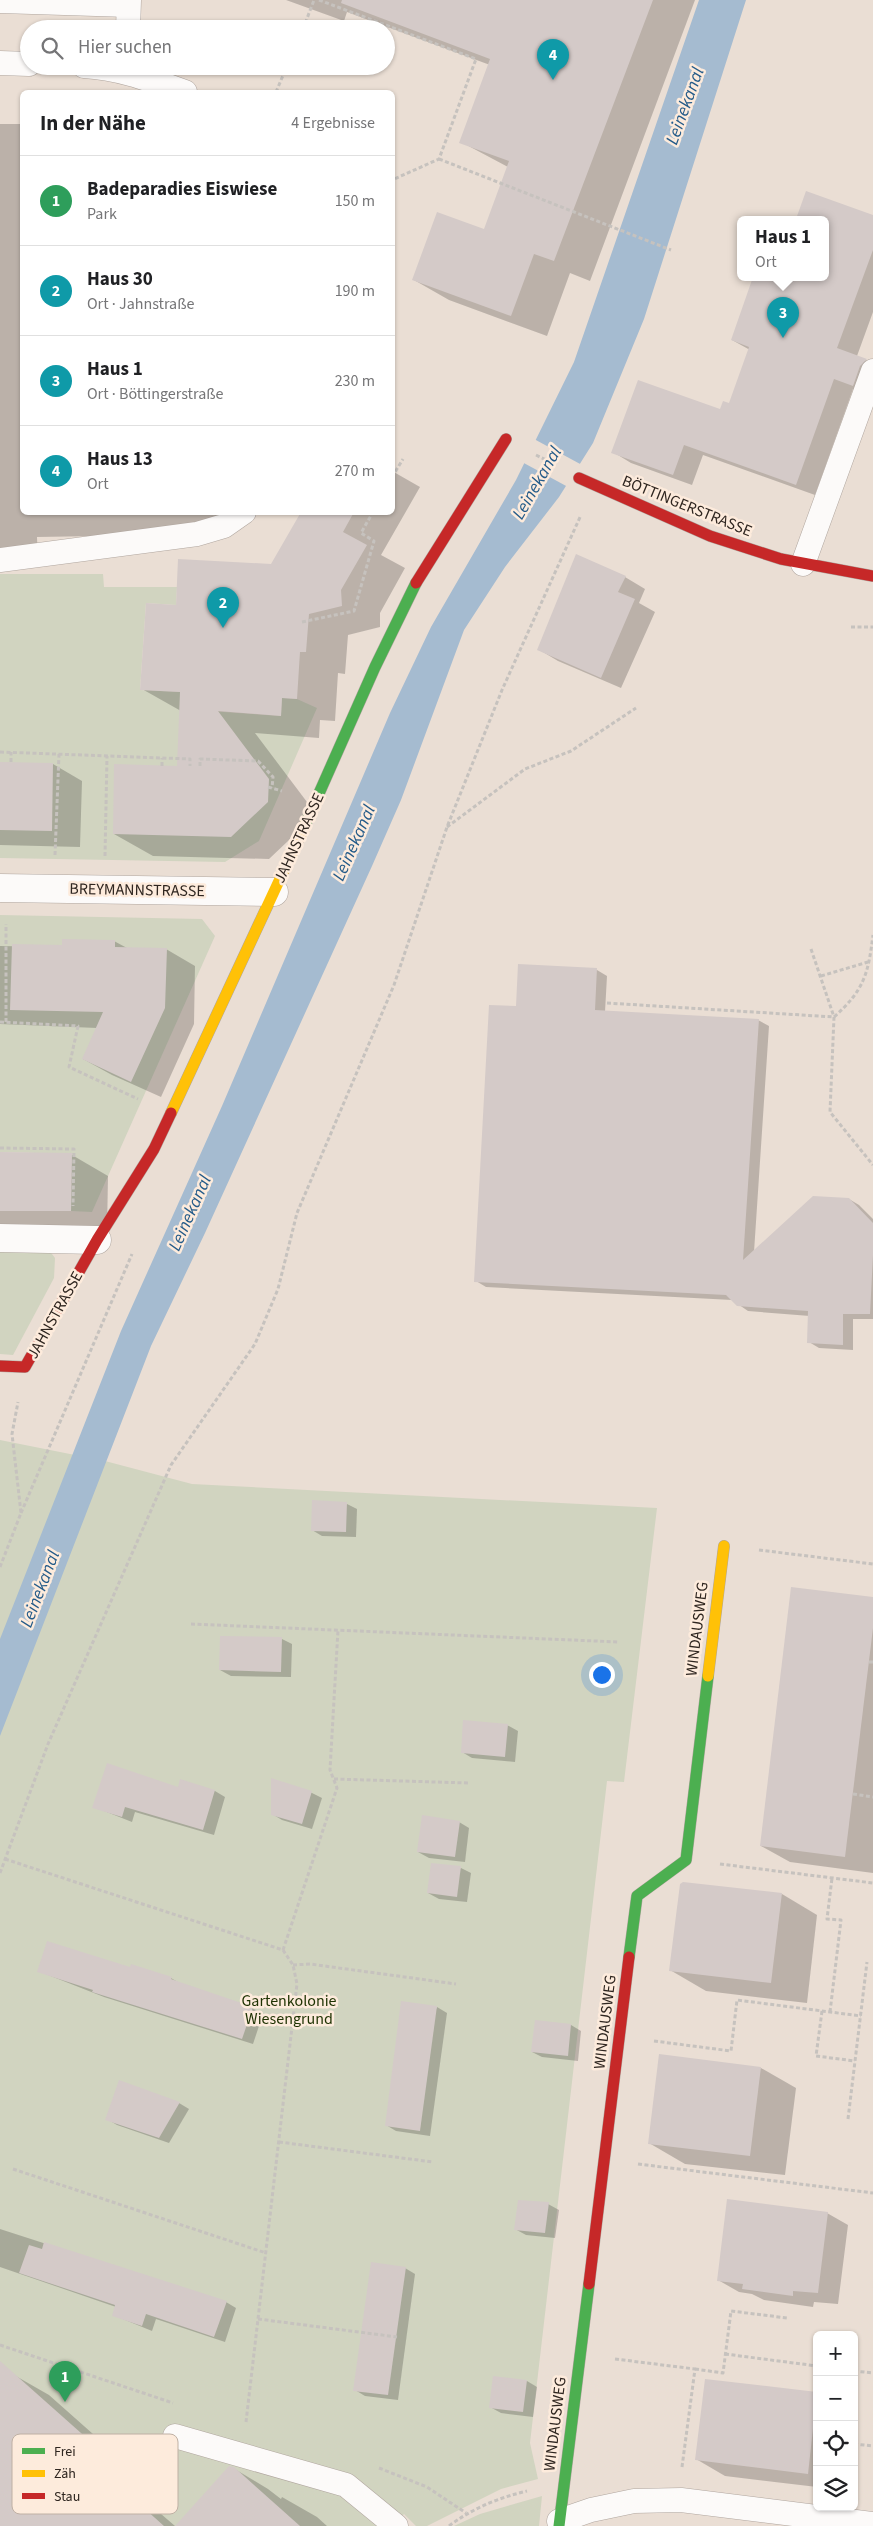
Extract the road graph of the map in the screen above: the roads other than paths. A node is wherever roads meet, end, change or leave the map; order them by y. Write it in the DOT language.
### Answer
graph roads {
  1 [pos="0,1"];
  2 [pos="128,2"];
  3 [pos="128,20"];
  4 [pos="0,63"];
  5 [pos="20,64"];
  6 [pos="143,75"];
  7 [pos="180,90"];
  8 [pos="873,371"];
  9 [pos="506,439"];
  10 [pos="579,478"];
  11 [pos="240,515"];
  12 [pos="0,560"];
  13 [pos="802,564"];
  14 [pos="873,576"];
  15 [pos="3,888"];
  16 [pos="274,892"];
  17 [pos="0,1238"];
  18 [pos="85,1240"];
  19 [pos="0,1366"];
  20 [pos="724,1546"];
  21 [pos="178,2437"];
  22 [pos="559,2523"];
  23 [pos="873,2524"];
  24 [pos="396,2526"];
  1 -- 2 [label="lane"];
  2 -- 3 [label="lane"];
  4 -- 5 [label="lane"];
  6 -- 7 [label="lane"];
  8 -- 13 [label="lane"];
  9 -- 16 [label="street, JAHNSTRASSE"];
  10 -- 13 [label="street, BÖTTINGERSTRASSE"];
  11 -- 12 [label="lane"];
  13 -- 14 [label="street, BÖTTINGERSTRASSE"];
  15 -- 16 [label="street, BREYMANNSTRASSE"];
  16 -- 18 [label="street, JAHNSTRASSE"];
  17 -- 18 [label="street"];
  18 -- 19 [label="street, JAHNSTRASSE"];
  20 -- 22 [label="street, WINDAUSWEG"];
  21 -- 24 [label="lane"];
  22 -- 23 [label="lane"];
}
